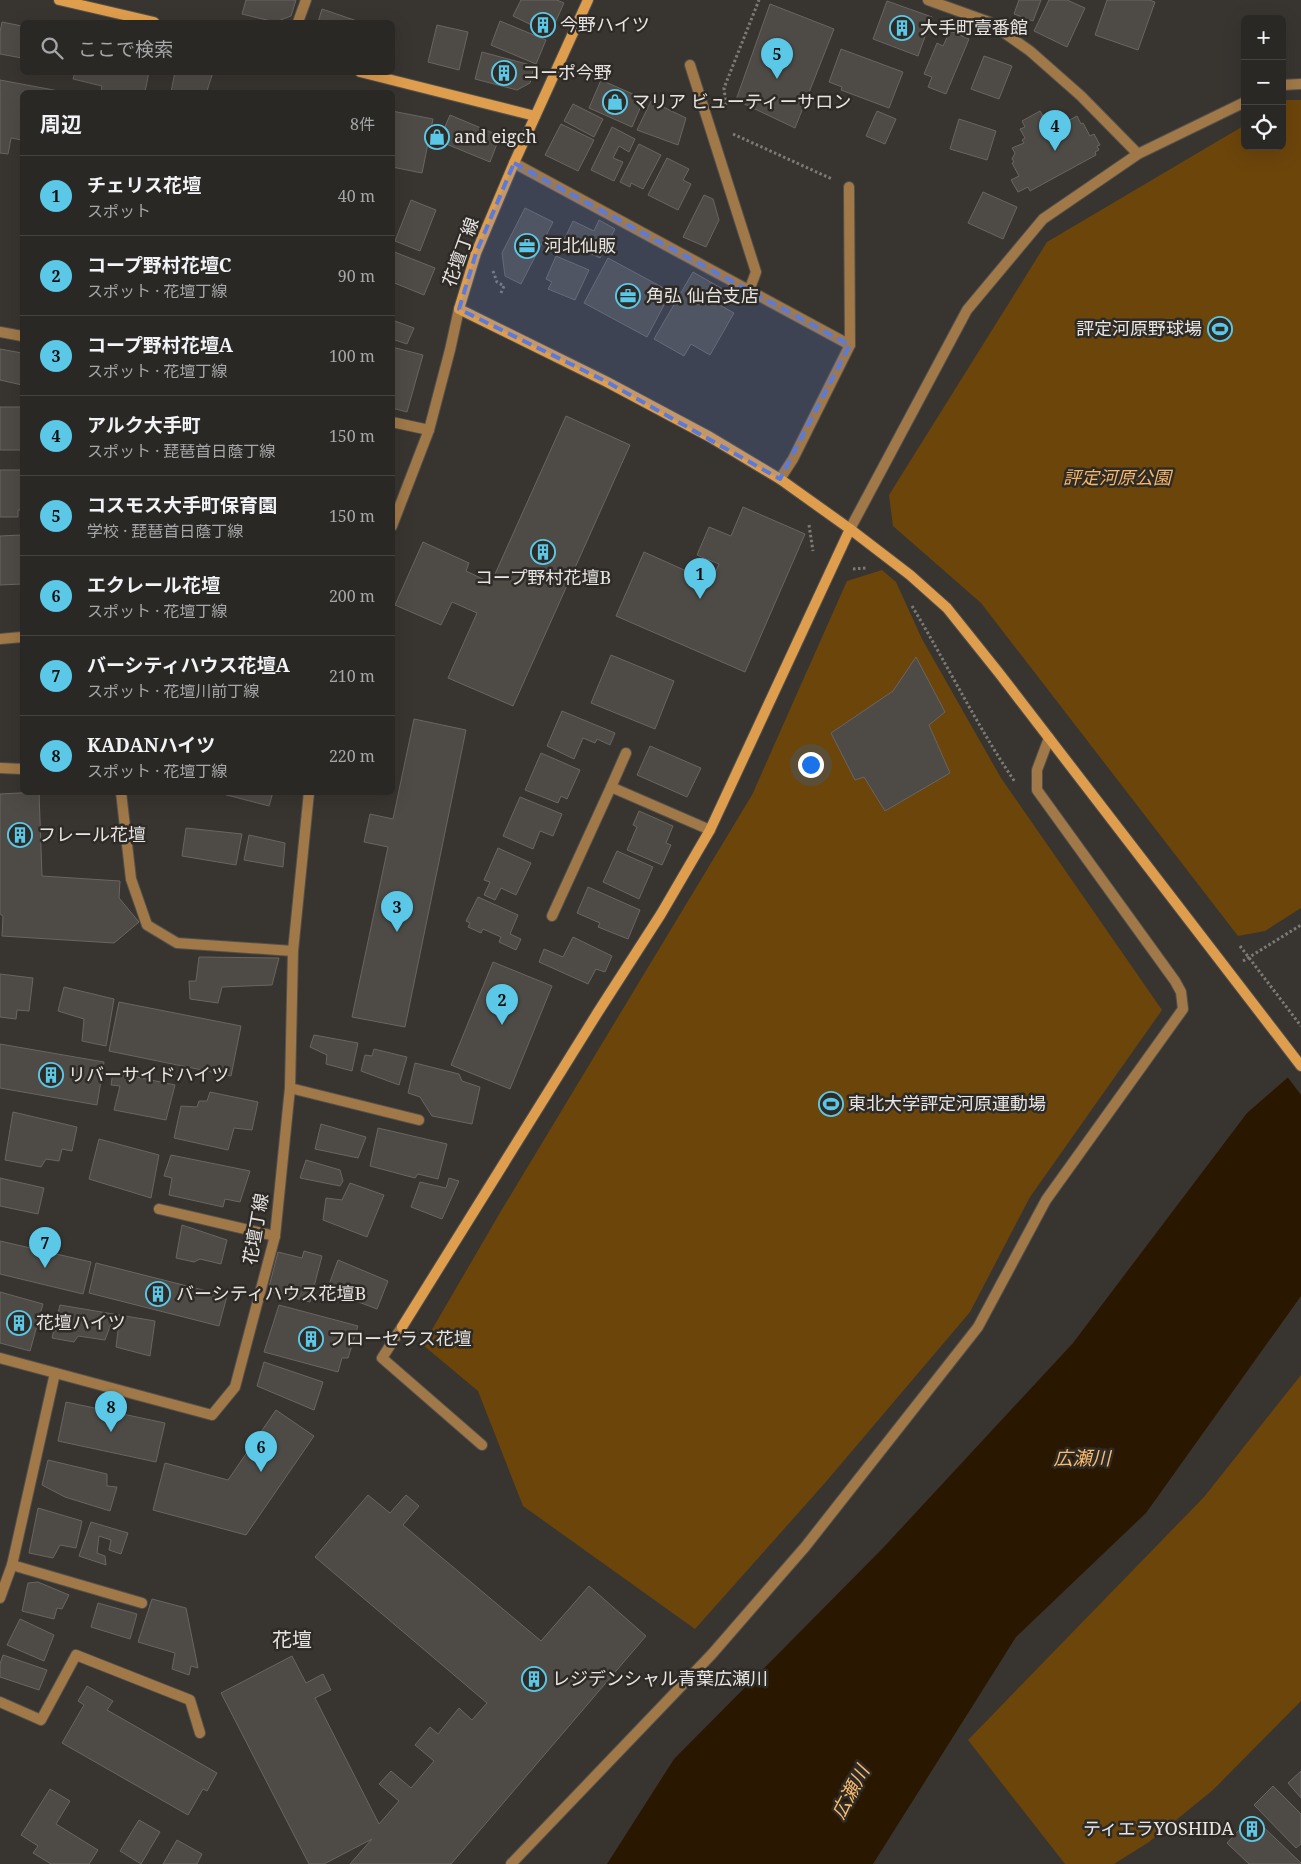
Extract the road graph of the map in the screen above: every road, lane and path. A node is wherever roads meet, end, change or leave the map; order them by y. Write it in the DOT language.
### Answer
graph roads {
  1 [pos="59,0"];
  2 [pos="306,0"];
  3 [pos="588,0"];
  4 [pos="759,0"];
  5 [pos="928,0"];
  6 [pos="145,20"];
  7 [pos="299,20"];
  8 [pos="690,65"];
  9 [pos="372,75"];
  10 [pos="1301,84"];
  11 [pos="1286,85"];
  12 [pos="1241,104"];
  13 [pos="726,106"];
  14 [pos="536,116"];
  15 [pos="730,133"];
  16 [pos="1138,154"];
  17 [pos="514,163"];
  18 [pos="849,187"];
  19 [pos="491,267"];
  20 [pos="749,290"];
  21 [pos="501,293"];
  22 [pos="459,309"];
  23 [pos="0,332"];
  24 [pos="20,336"];
  25 [pos="850,345"];
  26 [pos="395,423"];
  27 [pos="429,430"];
  28 [pos="780,479"];
  29 [pos="395,518"];
  30 [pos="802,520"];
  31 [pos="850,529"];
  32 [pos="813,551"];
  33 [pos="20,637"];
  34 [pos="0,639"];
  35 [pos="1049,738"];
  36 [pos="626,753"];
  37 [pos="0,768"];
  38 [pos="20,769"];
  39 [pos="611,787"];
  40 [pos="121,795"];
  41 [pos="310,795"];
  42 [pos="710,830"];
  43 [pos="552,916"];
  44 [pos="1301,925"];
  45 [pos="1240,946"];
  46 [pos="293,951"];
  47 [pos="1249,957"];
  48 [pos="1228,970"];
  49 [pos="1301,1026"];
  50 [pos="1301,1066"];
  51 [pos="290,1088"];
  52 [pos="419,1120"];
  53 [pos="158,1209"];
  54 [pos="275,1236"];
  55 [pos="0,1358"];
  56 [pos="56,1373"];
  57 [pos="482,1445"];
  58 [pos="12,1565"];
  59 [pos="0,1598"];
  60 [pos="142,1602"];
  61 [pos="0,1702"];
  62 [pos="200,1733"];
  63 [pos="511,1864"];
  1 -- 6 [label="street"];
  2 -- 7 [label="street"];
  3 -- 14 [label="street, 花壇丁線"];
  4 -- 13 [label="path"];
  5 -- 16 [label="street"];
  8 -- 20 [label="street"];
  9 -- 14 [label="street"];
  10 -- 11 [label="street"];
  12 -- 16 [label="street"];
  14 -- 17 [label="street, 花壇丁線"];
  15 -- 18 [label="path"];
  16 -- 31 [label="street"];
  17 -- 20 [label="street"];
  17 -- 22 [label="street, 花壇丁線"];
  18 -- 25 [label="street"];
  19 -- 21 [label="path"];
  20 -- 25 [label="street"];
  22 -- 27 [label="street, 花壇丁線"];
  22 -- 28 [label="street"];
  23 -- 24 [label="street"];
  25 -- 28 [label="street"];
  26 -- 27 [label="street"];
  27 -- 29 [label="street, 花壇丁線"];
  28 -- 31 [label="street"];
  30 -- 32 [label="path"];
  31 -- 35 [label="street"];
  31 -- 42 [label="street"];
  33 -- 34 [label="street"];
  35 -- 48 [label="street"];
  35 -- 63 [label="street"];
  36 -- 39 [label="street"];
  37 -- 38 [label="street"];
  39 -- 42 [label="street"];
  39 -- 43 [label="street"];
  40 -- 46 [label="street"];
  41 -- 46 [label="street, 花壇丁線"];
  42 -- 57 [label="street"];
  44 -- 47 [label="path"];
  45 -- 47 [label="path"];
  46 -- 51 [label="street, 花壇丁線"];
  47 -- 48 [label="path"];
  47 -- 49 [label="path"];
  48 -- 50 [label="street"];
  51 -- 52 [label="street"];
  51 -- 54 [label="street, 花壇丁線"];
  53 -- 54 [label="street"];
  54 -- 56 [label="street, 花壇丁線"];
  55 -- 56 [label="street"];
  56 -- 58 [label="street"];
  58 -- 59 [label="street"];
  58 -- 60 [label="street"];
  61 -- 62 [label="street"];
}
